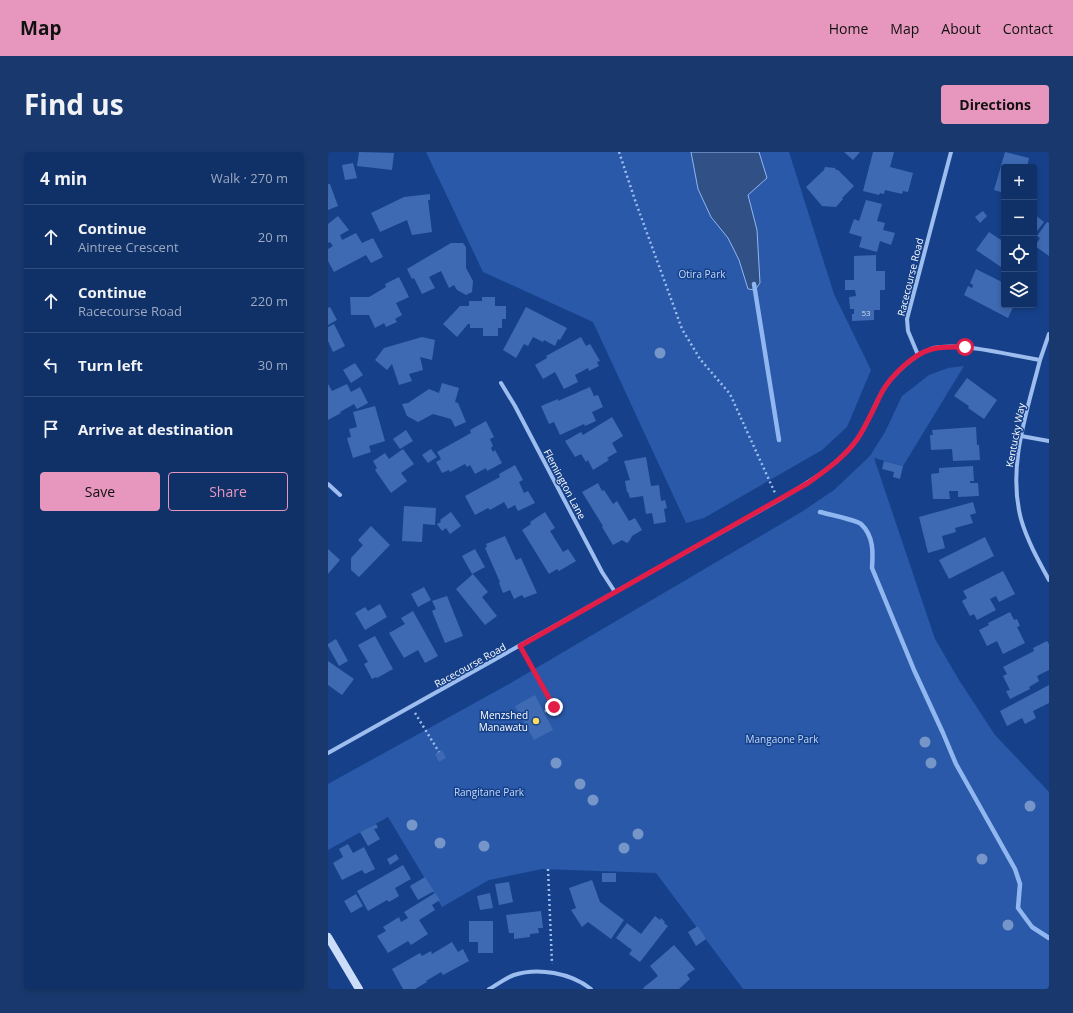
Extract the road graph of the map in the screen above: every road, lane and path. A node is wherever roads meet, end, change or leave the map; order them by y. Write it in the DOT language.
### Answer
graph roads {
  1 [pos="619,152"];
  2 [pos="951,152"];
  3 [pos="1049,334"];
  4 [pos="918,355"];
  5 [pos="1040,360"];
  6 [pos="501,383"];
  7 [pos="1021,436"];
  8 [pos="1049,441"];
  9 [pos="328,484"];
  10 [pos="340,495"];
  11 [pos="779,500"];
  12 [pos="1049,580"];
  13 [pos="615,592"];
  14 [pos="520,646"];
  15 [pos="411,707"];
  16 [pos="544,712"];
  17 [pos="439,752"];
  18 [pos="328,753"];
  19 [pos="548,869"];
  20 [pos="328,937"];
  21 [pos="553,972"];
  22 [pos="359,989"];
  23 [pos="489,989"];
  24 [pos="591,989"];
  1 -- 11 [label="path"];
  2 -- 4 [label="street, Racecourse Road"];
  3 -- 5 [label="street, Kentucky Way"];
  4 -- 5 [label="street"];
  4 -- 11 [label="street, Racecourse Road"];
  5 -- 7 [label="street, Kentucky Way"];
  6 -- 13 [label="street, Flemington Lane"];
  7 -- 8 [label="street"];
  7 -- 12 [label="street, Kentucky Way"];
  9 -- 10 [label="street"];
  11 -- 13 [label="street, Racecourse Road"];
  13 -- 14 [label="street, Racecourse Road"];
  14 -- 15 [label="street, Racecourse Road"];
  14 -- 16 [label="path"];
  15 -- 17 [label="path"];
  15 -- 18 [label="street, Racecourse Road"];
  19 -- 21 [label="path"];
  20 -- 22 [label="main road"];
  21 -- 23 [label="street"];
  21 -- 24 [label="street"];
}
